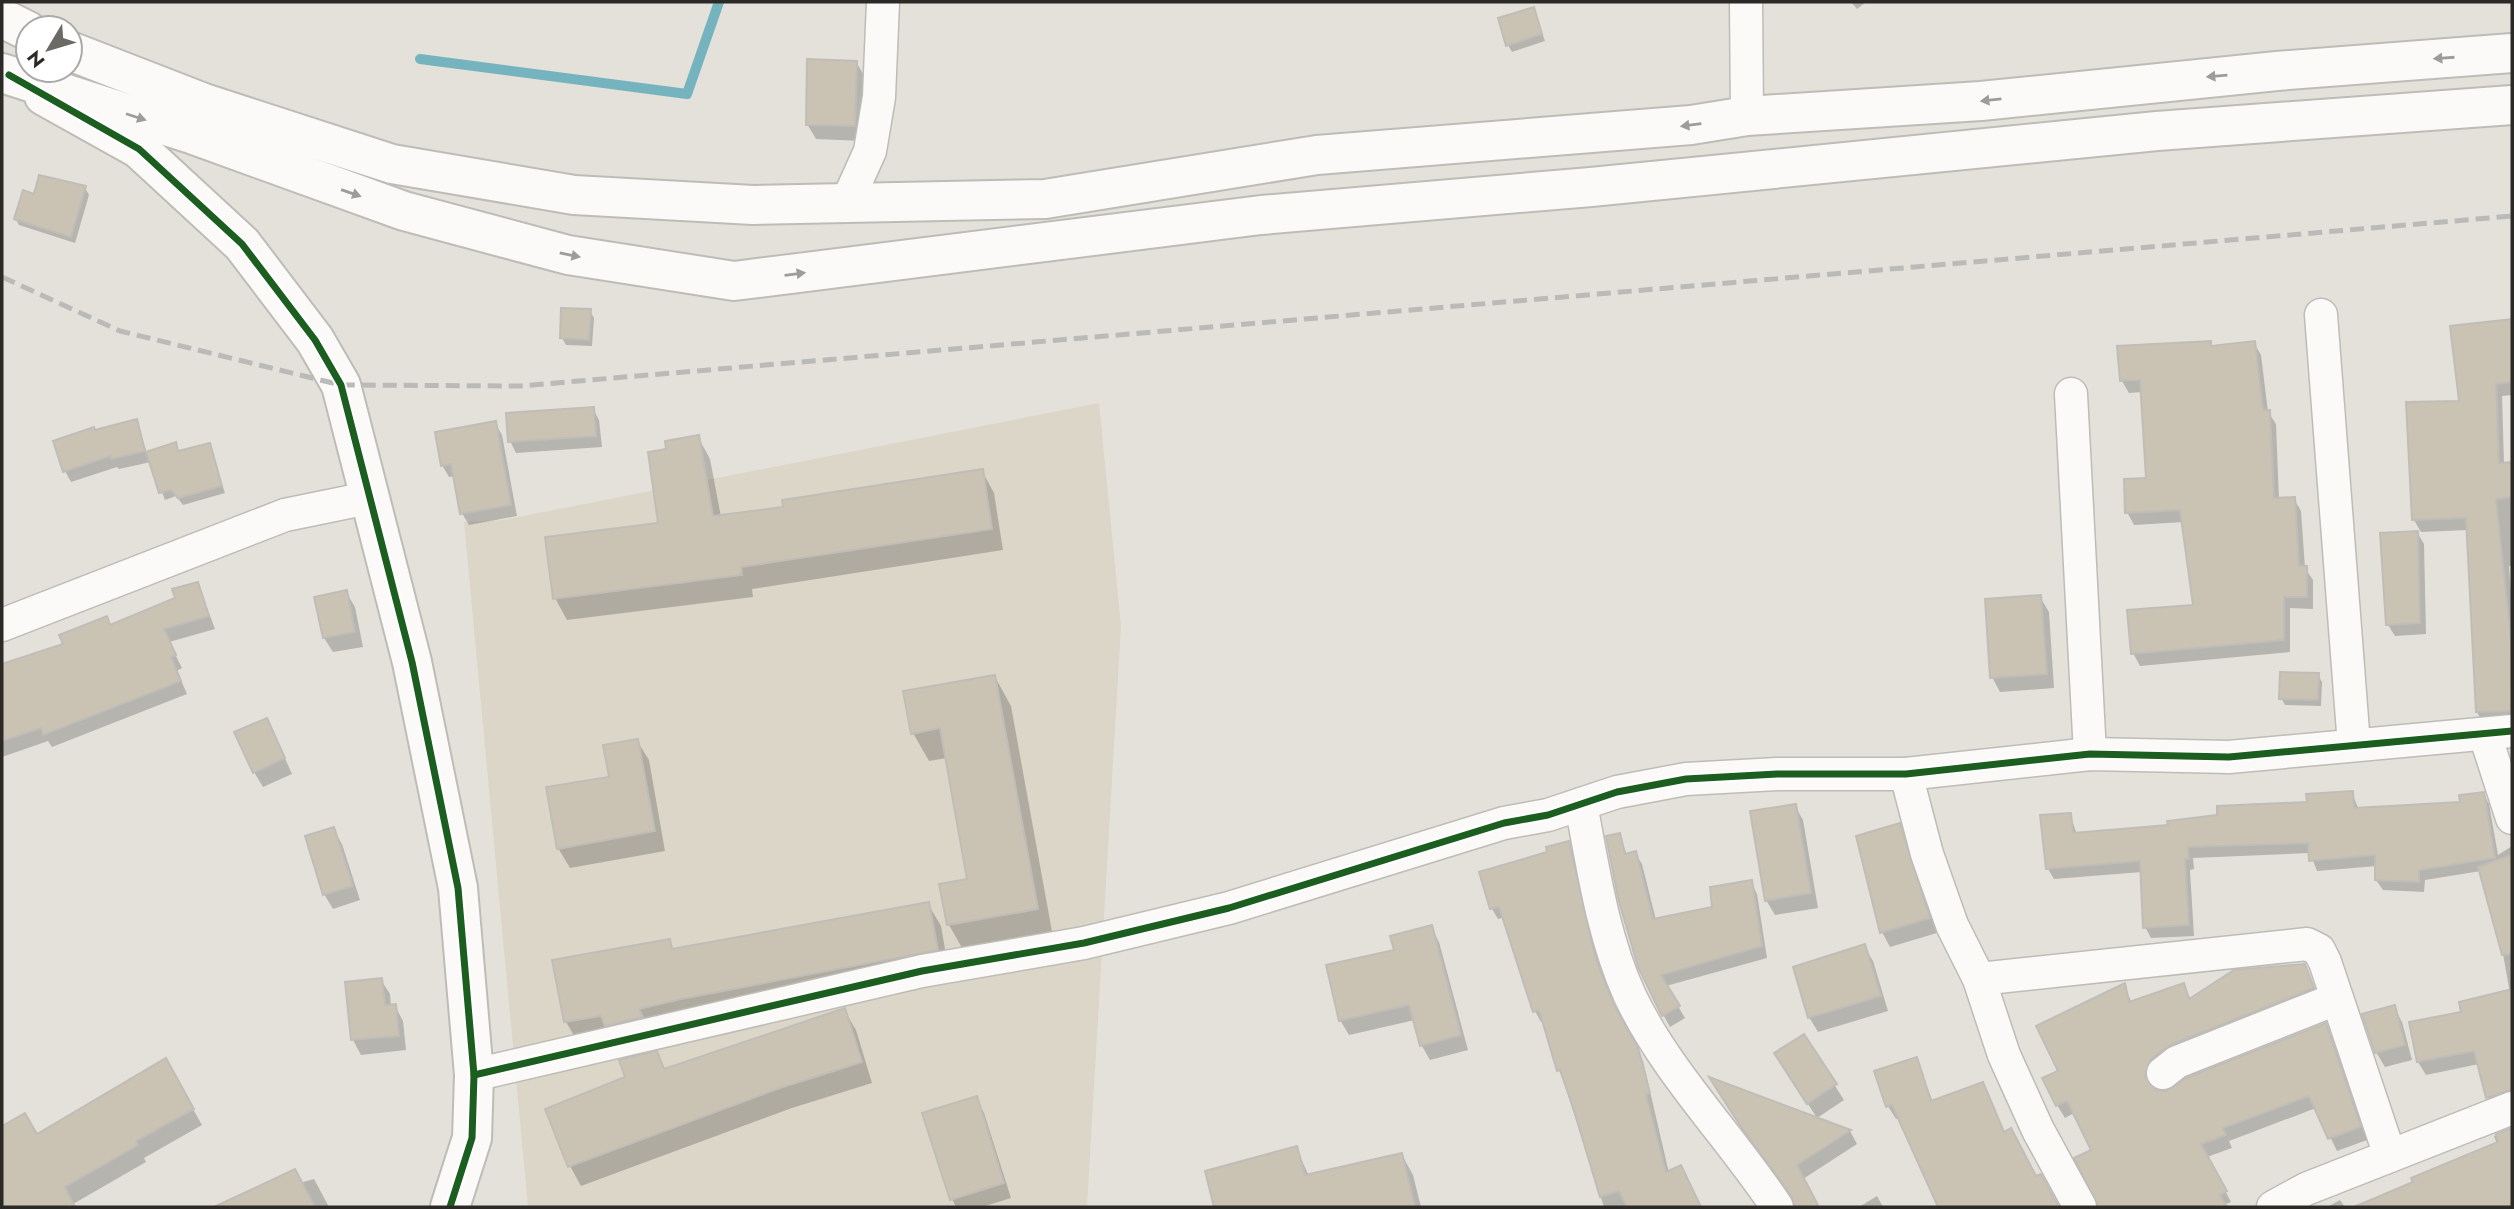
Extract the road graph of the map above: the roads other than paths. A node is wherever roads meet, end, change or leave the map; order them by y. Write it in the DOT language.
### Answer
graph roads {
  1 [pos="883,2"];
  2 [pos="1746,2"];
  3 [pos="2512,53"];
  4 [pos="84,56"];
  5 [pos="5,74"];
  6 [pos="2512,105"];
  7 [pos="1747,116"];
  8 [pos="847,202"];
  9 [pos="2321,315"];
  10 [pos="2071,394"];
  11 [pos="368,498"];
  12 [pos="2,625"];
  13 [pos="2499,733"];
  14 [pos="2354,745"];
  15 [pos="2090,754"];
  16 [pos="1906,774"];
  17 [pos="1581,804"];
  18 [pos="2512,818"];
  19 [pos="1979,979"];
  20 [pos="2336,999"];
  21 [pos="2162,1073"];
  22 [pos="474,1075"];
  23 [pos="2512,1108"];
  24 [pos="2390,1156"];
  25 [pos="450,1207"];
  26 [pos="1777,1207"];
  27 [pos="2080,1207"];
  28 [pos="2273,1207"];
  1 -- 8 [label="street"];
  2 -- 7 [label="street"];
  3 -- 7 [label="main road, one-way"];
  4 -- 8 [label="main road"];
  5 -- 6 [label="main road, one-way"];
  5 -- 11 [label="main road"];
  7 -- 8 [label="main road, one-way"];
  9 -- 14 [label="street"];
  10 -- 15 [label="street"];
  11 -- 12 [label="street"];
  11 -- 22 [label="main road"];
  13 -- 14 [label="street"];
  13 -- 18 [label="street"];
  14 -- 15 [label="street"];
  15 -- 16 [label="street"];
  16 -- 17 [label="street"];
  16 -- 19 [label="street"];
  17 -- 22 [label="street"];
  17 -- 26 [label="street"];
  19 -- 20 [label="street"];
  19 -- 27 [label="street"];
  20 -- 21 [label="street"];
  20 -- 24 [label="street"];
  22 -- 25 [label="main road"];
  23 -- 24 [label="street"];
  24 -- 28 [label="street"];
}
